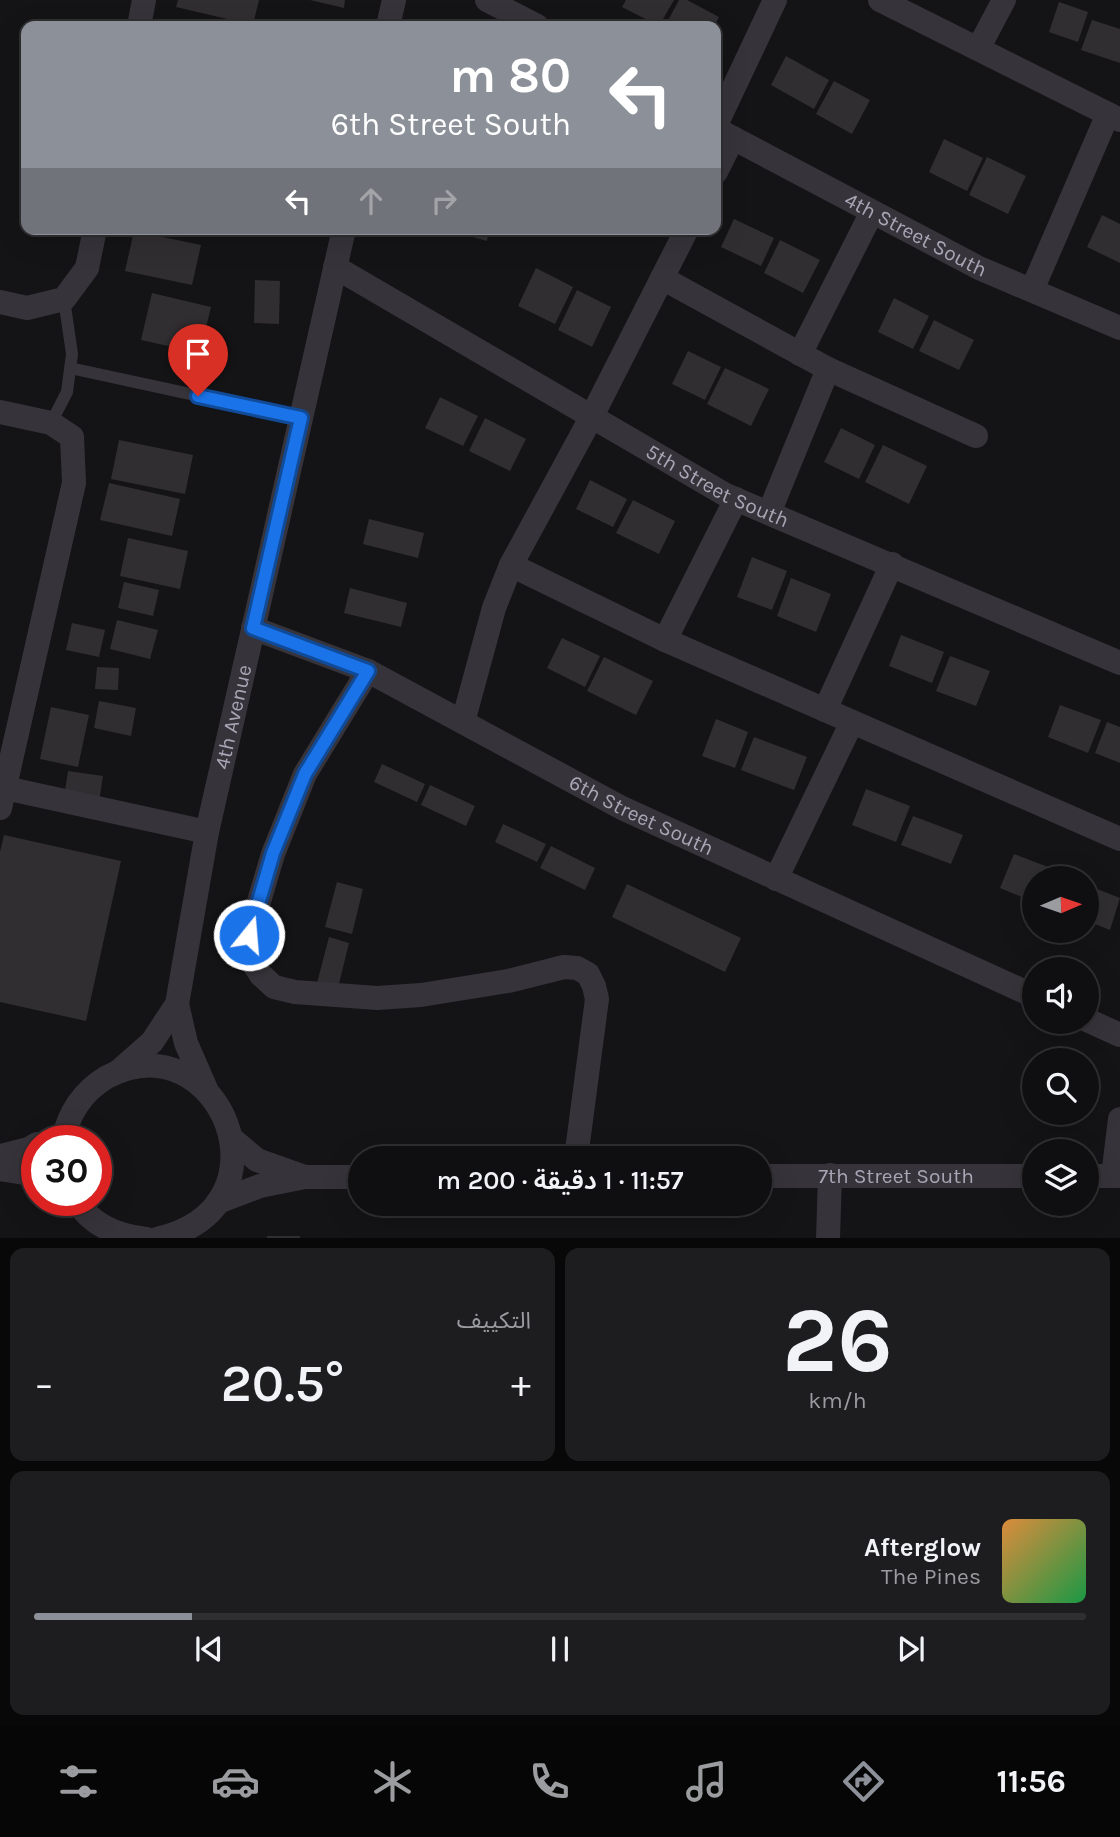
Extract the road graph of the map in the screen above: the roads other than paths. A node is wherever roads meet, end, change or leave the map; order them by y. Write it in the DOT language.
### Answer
graph roads {
  1 [pos="144,0"];
  2 [pos="394,0"];
  3 [pos="487,0"];
  4 [pos="775,0"];
  5 [pos="880,0"];
  6 [pos="1004,0"];
  7 [pos="514,6"];
  8 [pos="140,21"];
  9 [pos="389,21"];
  10 [pos="531,21"];
  11 [pos="978,49"];
  12 [pos="1114,117"];
  13 [pos="721,131"];
  14 [pos="872,212"];
  15 [pos="94,235"];
  16 [pos="343,235"];
  17 [pos="684,235"];
  18 [pos="335,267"];
  19 [pos="662,278"];
  20 [pos="1032,290"];
  21 [pos="64,299"];
  22 [pos="0,302"];
  23 [pos="1120,327"];
  24 [pos="800,354"];
  25 [pos="70,368"];
  26 [pos="828,369"];
  27 [pos="0,412"];
  28 [pos="592,416"];
  29 [pos="301,418"];
  30 [pos="51,423"];
  31 [pos="976,436"];
  32 [pos="736,499"];
  33 [pos="769,513"];
  34 [pos="511,565"];
  35 [pos="892,565"];
  36 [pos="253,628"];
  37 [pos="665,640"];
  38 [pos="1120,663"];
  39 [pos="368,671"];
  40 [pos="825,710"];
  41 [pos="463,722"];
  42 [pos="852,722"];
  43 [pos="2,798"];
  44 [pos="207,832"];
  45 [pos="1120,839"];
  46 [pos="776,878"];
  47 [pos="1022,991"];
  48 [pos="177,1004"];
  49 [pos="1099,1025"];
  50 [pos="1120,1035"];
  51 [pos="119,1071"];
  52 [pos="207,1091"];
  53 [pos="1120,1119"];
  54 [pos="68,1125"];
  55 [pos="232,1139"];
  56 [pos="578,1146"];
  57 [pos="21,1151"];
  58 [pos="0,1156"];
  59 [pos="0,1169"];
  60 [pos="21,1172"];
  61 [pos="772,1175"];
  62 [pos="830,1175"];
  63 [pos="1022,1176"];
  64 [pos="1116,1176"];
  65 [pos="305,1177"];
  66 [pos="348,1177"];
  67 [pos="218,1202"];
  68 [pos="82,1216"];
  69 [pos="90,1216"];
  70 [pos="91,1238"];
  71 [pos="146,1238"];
  72 [pos="157,1238"];
  73 [pos="828,1238"];
  1 -- 8 [label="street"];
  2 -- 9 [label="street"];
  3 -- 7 [label="street"];
  4 -- 13 [label="street"];
  5 -- 11 [label="street"];
  6 -- 11 [label="street"];
  7 -- 10 [label="street"];
  11 -- 12 [label="street"];
  12 -- 20 [label="street"];
  13 -- 14 [label="street, 4th Street South"];
  14 -- 20 [label="street, 4th Street South"];
  14 -- 24 [label="street"];
  15 -- 21 [label="street"];
  16 -- 18 [label="street, 4th Avenue"];
  17 -- 19 [label="street"];
  18 -- 28 [label="street, 5th Street South"];
  18 -- 29 [label="street, 4th Avenue"];
  19 -- 24 [label="street"];
  19 -- 28 [label="street"];
  20 -- 23 [label="street, 4th Street South"];
  21 -- 22 [label="street"];
  21 -- 25 [label="lane"];
  24 -- 26 [label="street"];
  25 -- 29 [label="lane"];
  25 -- 30 [label="lane"];
  26 -- 31 [label="street"];
  26 -- 33 [label="street"];
  27 -- 30 [label="street"];
  28 -- 32 [label="street, 5th Street South"];
  28 -- 34 [label="street"];
  29 -- 36 [label="street, 4th Avenue"];
  30 -- 43 [label="street"];
  32 -- 33 [label="street, 5th Street South"];
  32 -- 37 [label="street"];
  33 -- 35 [label="street, 5th Street South"];
  34 -- 37 [label="street"];
  34 -- 41 [label="street"];
  35 -- 38 [label="street, 5th Street South"];
  35 -- 40 [label="street"];
  36 -- 39 [label="street, 6th Street South"];
  36 -- 44 [label="street, 4th Avenue"];
  37 -- 40 [label="street"];
  39 -- 41 [label="street, 6th Street South"];
  39 -- 56 [label="street"];
  40 -- 42 [label="street"];
  41 -- 46 [label="street, 6th Street South"];
  42 -- 45 [label="street"];
  42 -- 46 [label="street"];
  43 -- 44 [label="street"];
  44 -- 48 [label="street, 4th Avenue"];
  46 -- 47 [label="street, 6th Street South"];
  48 -- 51 [label="street, 4th Avenue"];
  48 -- 52 [label="street, 4th Avenue"];
  49 -- 50 [label="street"];
  51 -- 52 [label="street"];
  51 -- 54 [label="street, 4th Avenue"];
  52 -- 55 [label="street, 4th Avenue"];
  53 -- 64 [label="street"];
  55 -- 65 [label="street"];
  55 -- 67 [label="street"];
  57 -- 58 [label="street"];
  59 -- 60 [label="street"];
  61 -- 62 [label="street, 7th Street South"];
  62 -- 63 [label="street, 7th Street South"];
  62 -- 73 [label="street"];
  65 -- 66 [label="street"];
  65 -- 67 [label="street"];
  67 -- 72 [label="street"];
  68 -- 70 [label="street"];
  69 -- 71 [label="street"];
}
